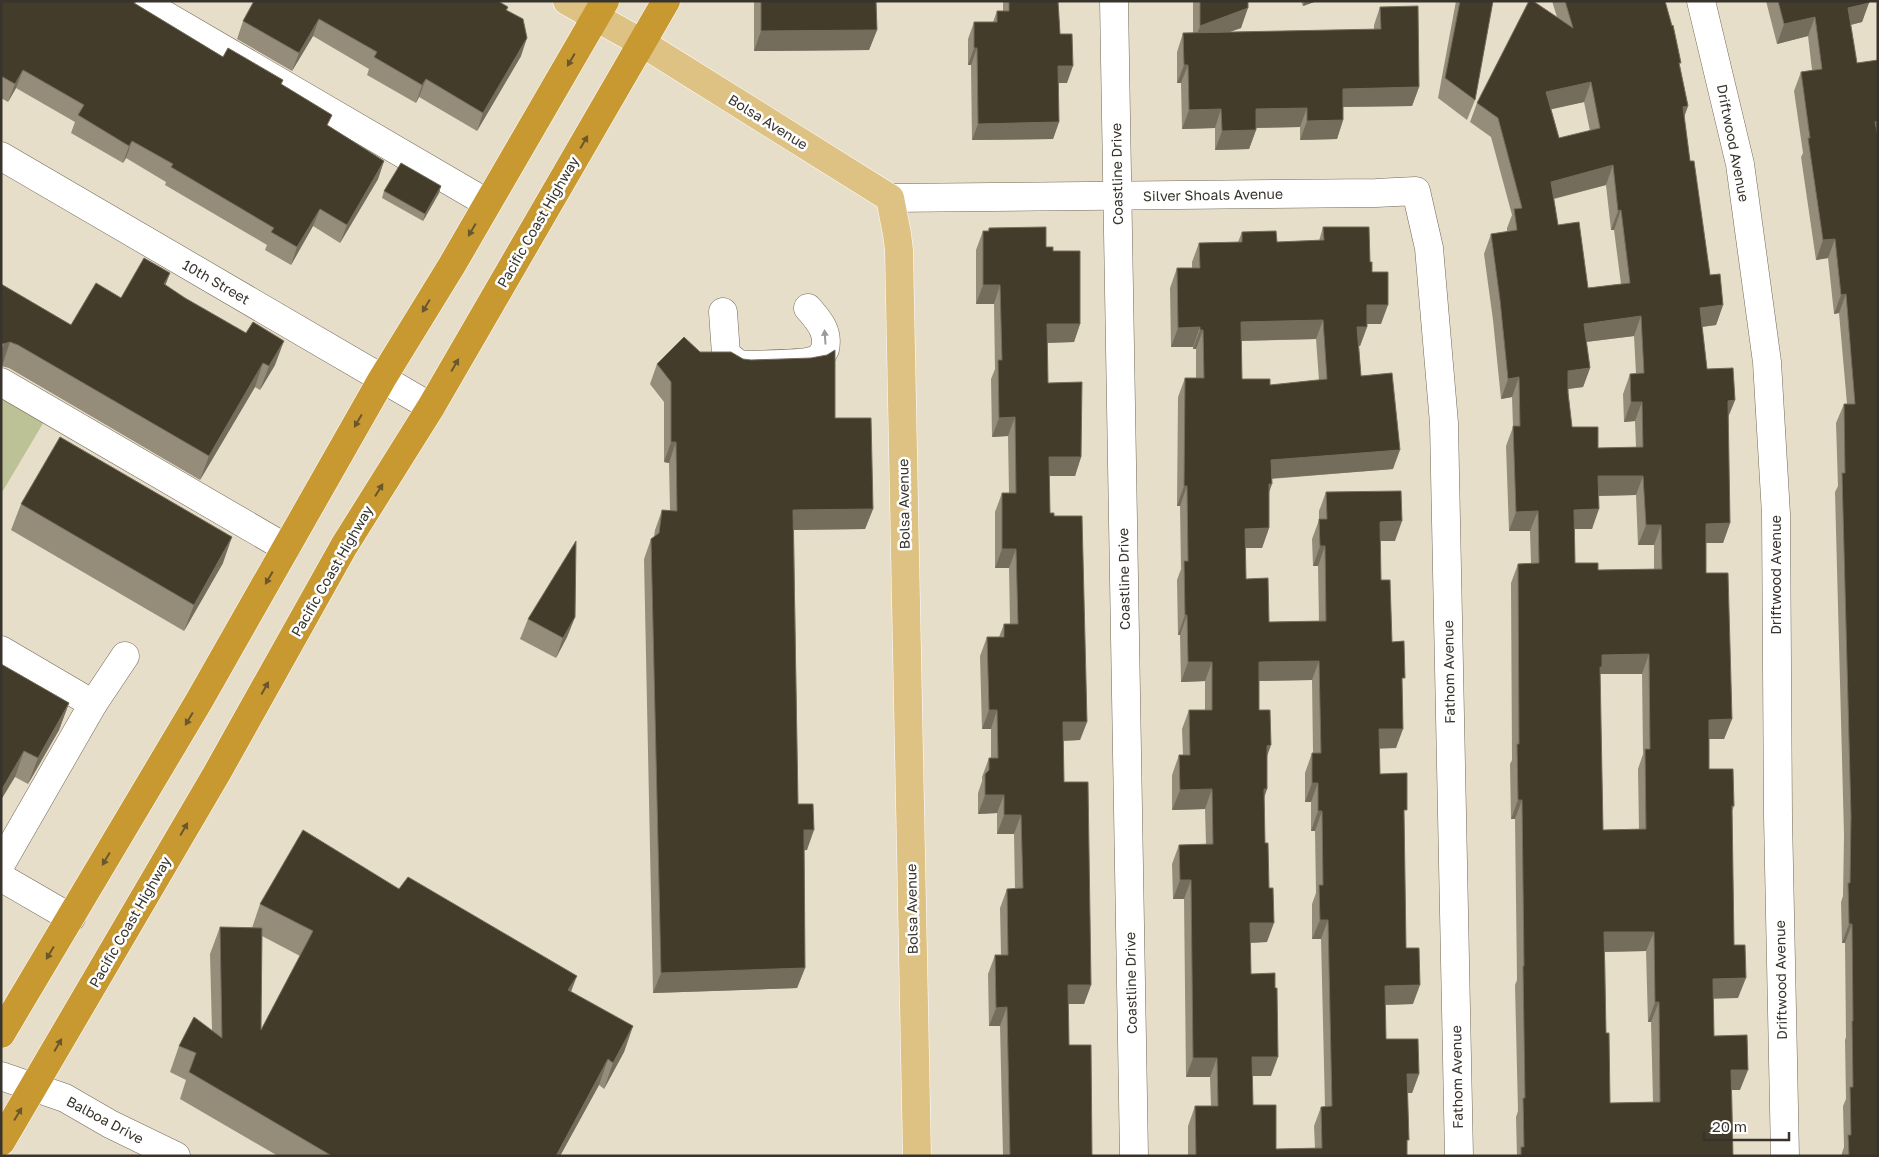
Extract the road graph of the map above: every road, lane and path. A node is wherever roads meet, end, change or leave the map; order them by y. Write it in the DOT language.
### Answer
graph roads {
  1 [pos="141,1"];
  2 [pos="567,1"];
  3 [pos="666,1"];
  4 [pos="1114,1"];
  5 [pos="1701,1"];
  6 [pos="600,9"];
  7 [pos="642,43"];
  8 [pos="1,156"];
  9 [pos="1416,191"];
  10 [pos="1118,196"];
  11 [pos="890,198"];
  12 [pos="487,204"];
  13 [pos="808,308"];
  14 [pos="723,312"];
  15 [pos="382,379"];
  16 [pos="1,382"];
  17 [pos="431,408"];
  18 [pos="286,548"];
  19 [pos="1,650"];
  20 [pos="125,656"];
  21 [pos="93,704"];
  22 [pos="1,864"];
  23 [pos="1,876"];
  24 [pos="71,918"];
  25 [pos="1,1034"];
  26 [pos="1,1076"];
  27 [pos="34,1087"];
  28 [pos="1,1142"];
  29 [pos="176,1156"];
  30 [pos="917,1156"];
  31 [pos="1134,1156"];
  32 [pos="1459,1156"];
  33 [pos="1785,1156"];
  1 -- 12 [label="street"];
  2 -- 6 [label="main road, Bolsa Avenue"];
  3 -- 7 [label="highway, Pacific Coast Highway"];
  4 -- 10 [label="street, Coastline Drive"];
  5 -- 33 [label="street, Driftwood Avenue"];
  6 -- 7 [label="main road, Bolsa Avenue"];
  6 -- 12 [label="highway, one-way"];
  7 -- 11 [label="main road, Bolsa Avenue"];
  17 -- 7 [label="highway, Pacific Coast Highway, one-way"];
  8 -- 15 [label="street, 10th Street"];
  9 -- 10 [label="street, Silver Shoals Avenue"];
  9 -- 32 [label="street, Fathom Avenue"];
  10 -- 11 [label="street, Silver Shoals Avenue"];
  10 -- 31 [label="street, Coastline Drive"];
  11 -- 30 [label="main road, Bolsa Avenue"];
  12 -- 15 [label="highway, one-way"];
  14 -- 13 [label="street, one-way"];
  15 -- 17 [label="street, 10th Street"];
  15 -- 18 [label="highway, one-way"];
  16 -- 18 [label="street"];
  27 -- 17 [label="highway, Pacific Coast Highway, one-way"];
  18 -- 24 [label="highway, one-way"];
  19 -- 21 [label="street"];
  20 -- 21 [label="street"];
  21 -- 22 [label="street"];
  23 -- 24 [label="street"];
  24 -- 25 [label="highway, one-way"];
  26 -- 27 [label="street, Balboa Drive"];
  28 -- 27 [label="highway, Pacific Coast Highway, one-way"];
  27 -- 29 [label="street, Balboa Drive"];
}
